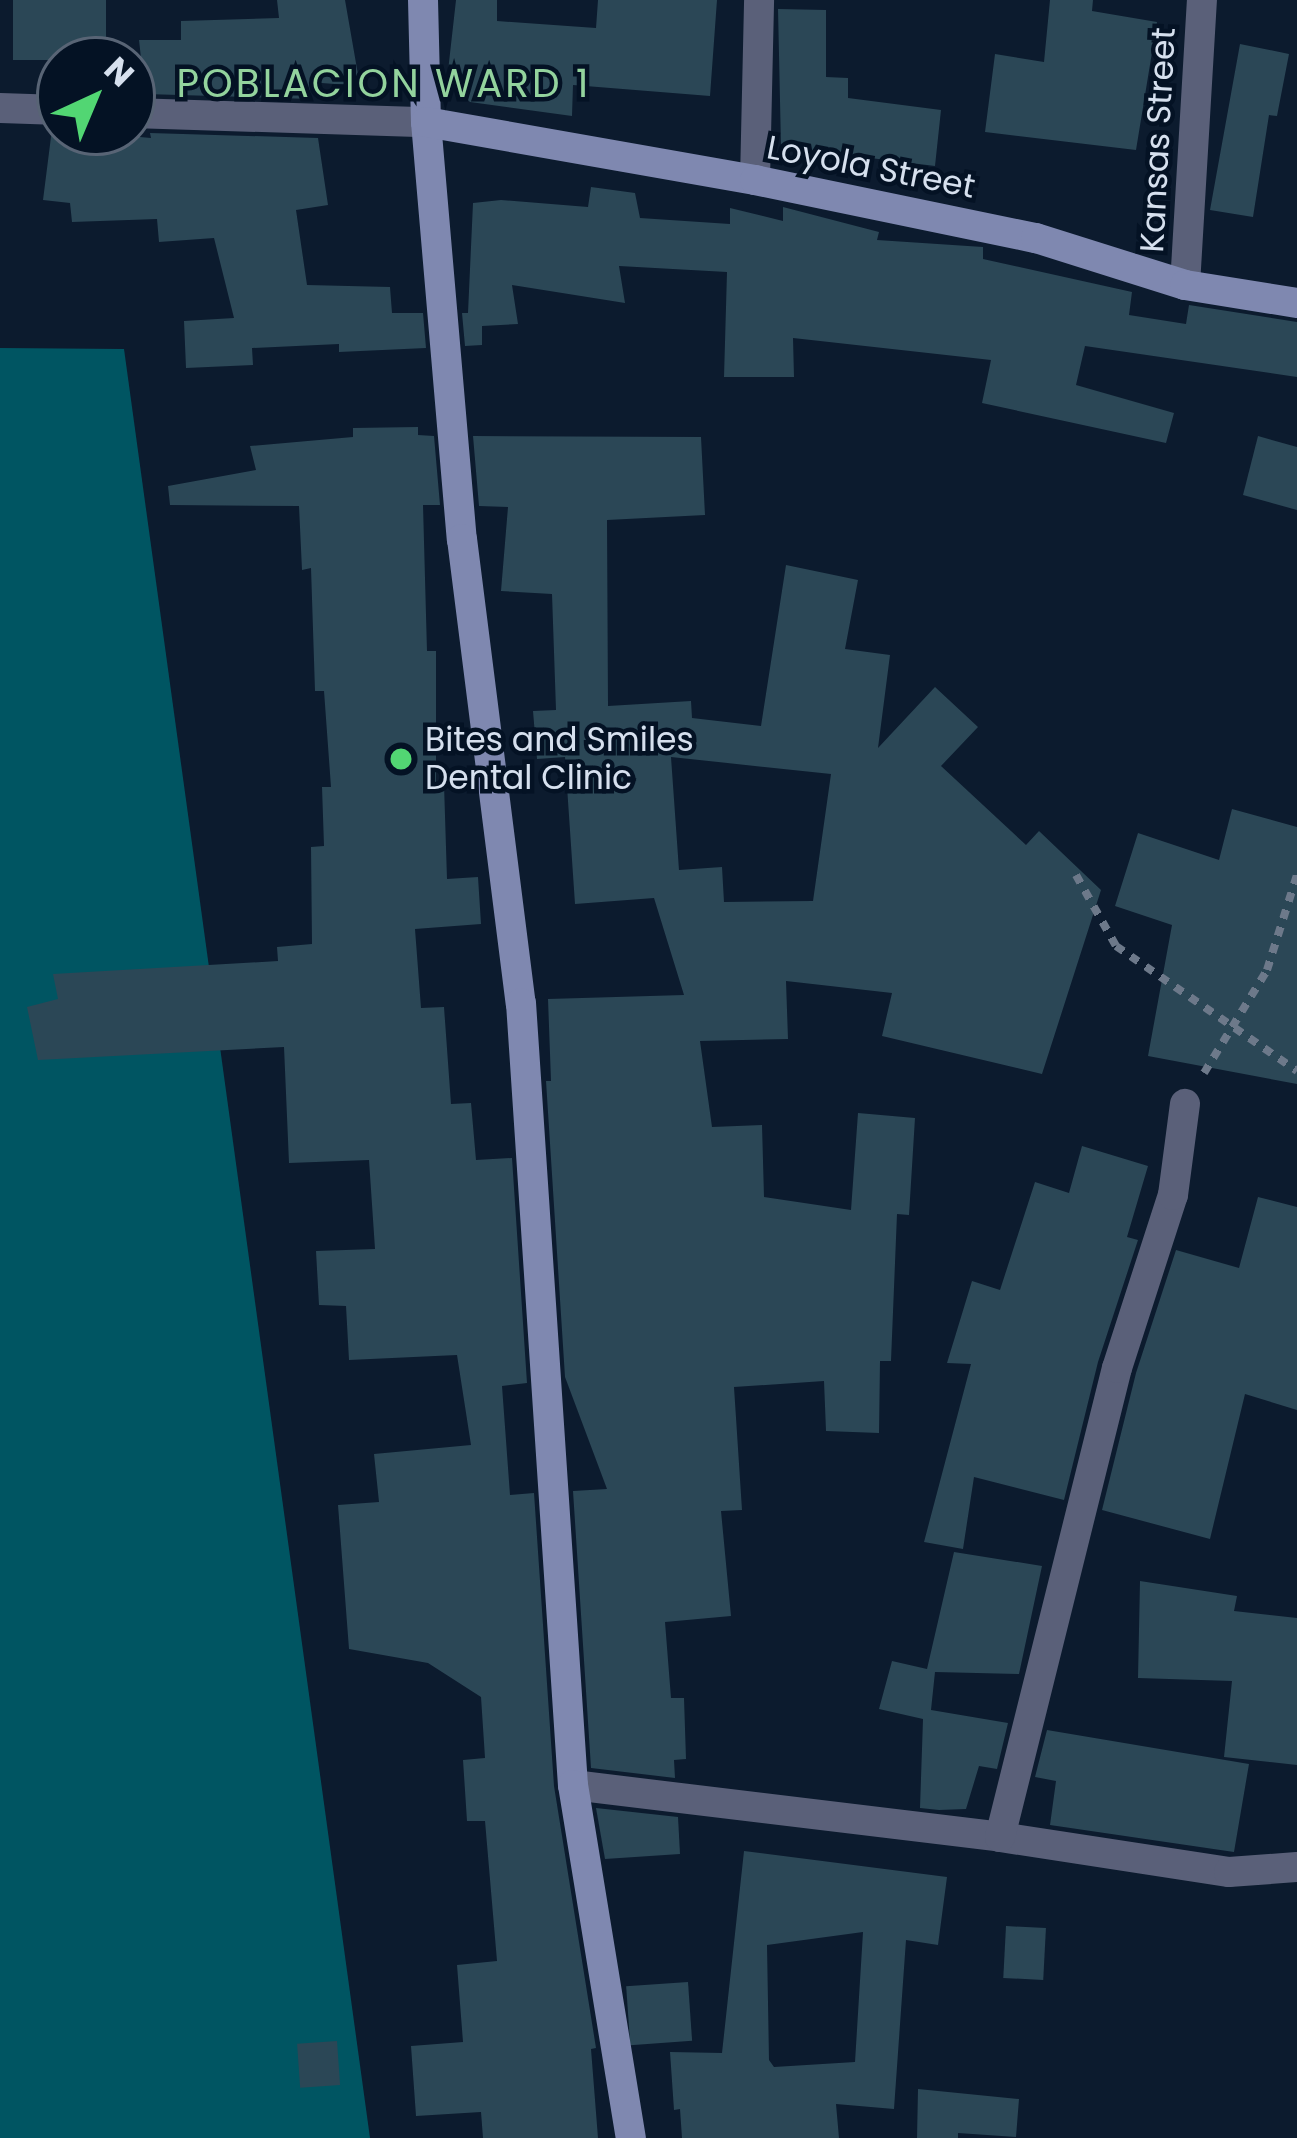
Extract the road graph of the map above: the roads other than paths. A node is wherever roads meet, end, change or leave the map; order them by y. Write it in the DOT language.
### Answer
graph roads {
  1 [pos="423,0"];
  2 [pos="759,0"];
  3 [pos="1202,0"];
  4 [pos="0,108"];
  5 [pos="36,109"];
  6 [pos="156,114"];
  7 [pos="426,122"];
  8 [pos="755,180"];
  9 [pos="1186,285"];
  10 [pos="1297,303"];
  11 [pos="1185,1104"];
  12 [pos="573,1785"];
  13 [pos="1000,1837"];
  14 [pos="1297,1867"];
  15 [pos="631,2138"];
  1 -- 7 [label="street"];
  2 -- 8 [label="street"];
  3 -- 9 [label="street, Kansas Street"];
  4 -- 5 [label="street"];
  6 -- 7 [label="street"];
  7 -- 8 [label="street, Loyola Street"];
  7 -- 12 [label="street"];
  8 -- 9 [label="street, Loyola Street"];
  9 -- 10 [label="street, Loyola Street"];
  11 -- 13 [label="street"];
  12 -- 13 [label="street"];
  12 -- 15 [label="street"];
  13 -- 14 [label="street"];
}
